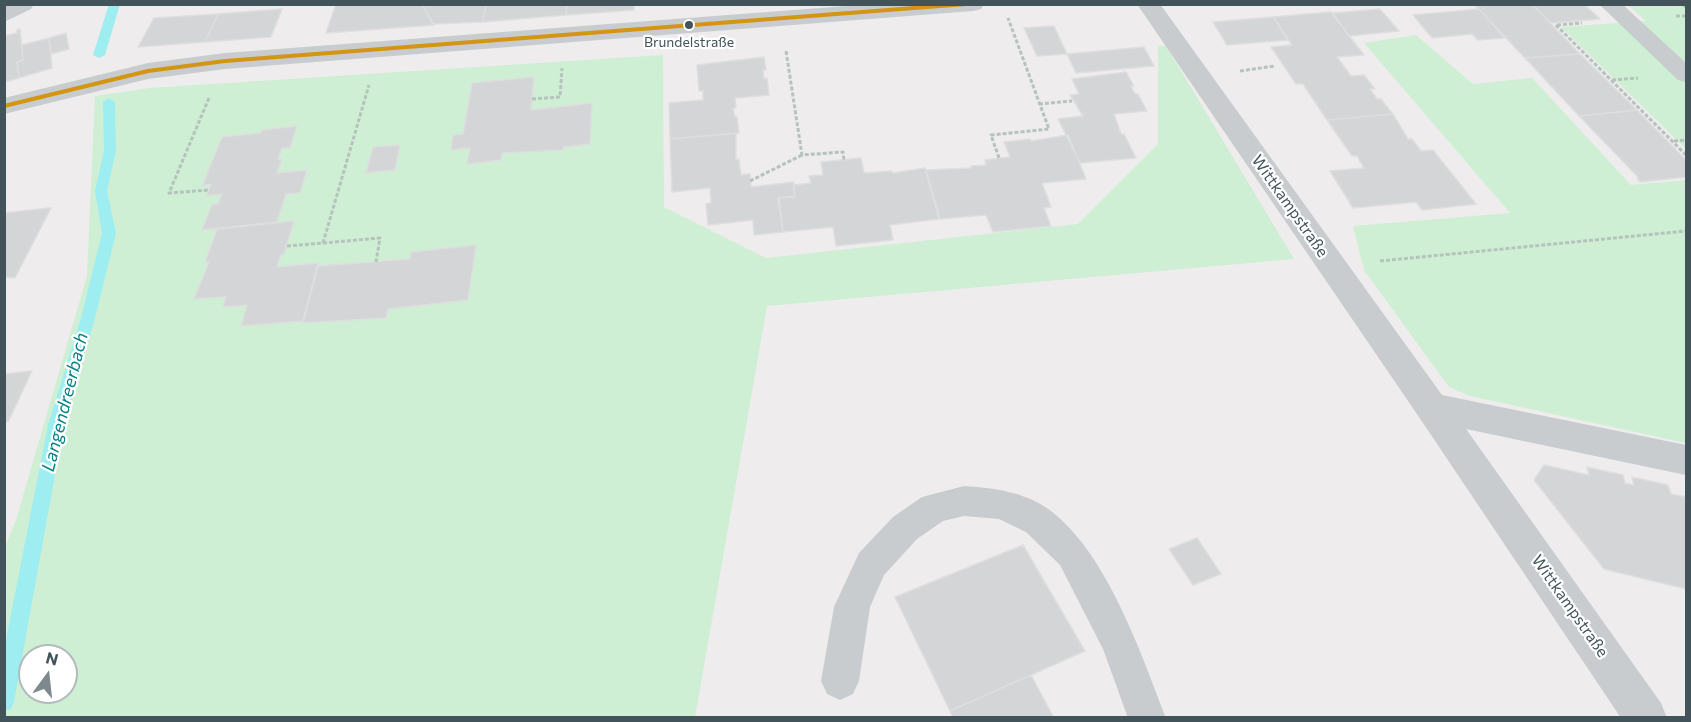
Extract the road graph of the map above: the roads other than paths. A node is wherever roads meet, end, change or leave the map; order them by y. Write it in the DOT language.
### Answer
graph roads {
  1 [pos="23,4"];
  2 [pos="973,4"];
  3 [pos="1148,4"];
  4 [pos="1609,4"];
  5 [pos="4,15"];
  6 [pos="1686,75"];
  7 [pos="4,106"];
  8 [pos="1431,406"];
  9 [pos="1686,460"];
  10 [pos="840,681"];
  11 [pos="1147,717"];
  12 [pos="1646,717"];
  1 -- 5 [label="street"];
  2 -- 7 [label="street"];
  3 -- 8 [label="street, Wittkampstraße"];
  4 -- 6 [label="lane"];
  8 -- 9 [label="street"];
  8 -- 12 [label="street, Wittkampstraße"];
  10 -- 11 [label="lane"];
}
